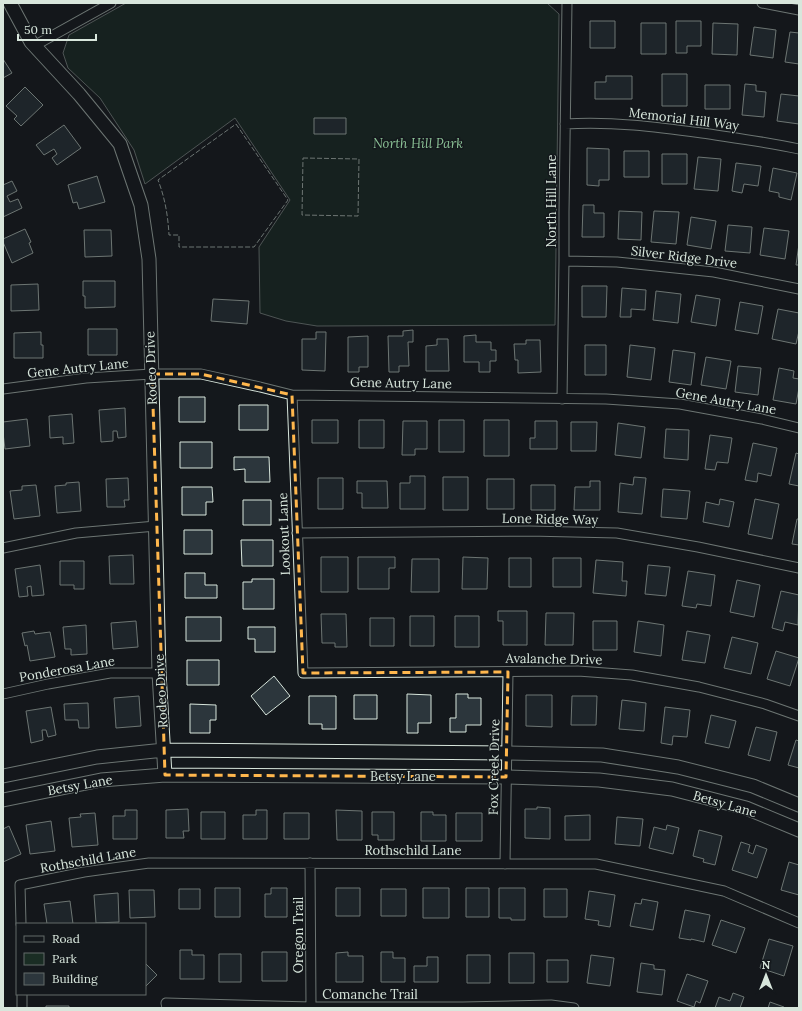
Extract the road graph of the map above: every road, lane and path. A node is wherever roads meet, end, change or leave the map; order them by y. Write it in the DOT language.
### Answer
graph roads {
  1 [pos="10,3"];
  2 [pos="111,3"];
  3 [pos="566,3"];
  4 [pos="762,3"];
  5 [pos="799,10"];
  6 [pos="34,46"];
  7 [pos="565,124"];
  8 [pos="799,148"];
  9 [pos="564,261"];
  10 [pos="799,289"];
  11 [pos="152,374"];
  12 [pos="3,389"];
  13 [pos="292,395"];
  14 [pos="562,398"];
  15 [pos="799,428"];
  16 [pos="156,526"];
  17 [pos="297,533"];
  18 [pos="3,548"];
  19 [pos="799,568"];
  20 [pos="508,672"];
  21 [pos="159,673"];
  22 [pos="303,673"];
  23 [pos="3,694"];
  24 [pos="799,716"];
  25 [pos="164,750"];
  26 [pos="507,753"];
  27 [pos="165,775"];
  28 [pos="3,776"];
  29 [pos="506,777"];
  30 [pos="3,800"];
  31 [pos="799,805"];
  32 [pos="799,830"];
  33 [pos="310,863"];
  34 [pos="505,864"];
  35 [pos="21,923"];
  36 [pos="799,923"];
  37 [pos="22,995"];
  38 [pos="166,1006"];
  39 [pos="311,1006"];
  40 [pos="463,1007"];
  41 [pos="22,1008"];
  42 [pos="574,1008"];
  1 -- 6 [label="main road, Rodeo Drive"];
  2 -- 6 [label="street"];
  3 -- 7 [label="street, North Hill Lane"];
  4 -- 5 [label="street"];
  6 -- 11 [label="main road, Rodeo Drive"];
  7 -- 8 [label="street, Memorial Hill Way"];
  7 -- 9 [label="street, North Hill Lane"];
  9 -- 10 [label="street, Silver Ridge Drive"];
  9 -- 14 [label="street, North Hill Lane"];
  11 -- 12 [label="street, Gene Autry Lane"];
  11 -- 13 [label="street, Gene Autry Lane"];
  11 -- 16 [label="main road, Rodeo Drive"];
  13 -- 14 [label="street, Gene Autry Lane"];
  13 -- 17 [label="street, Lookout Lane"];
  14 -- 15 [label="street, Gene Autry Lane"];
  16 -- 18 [label="street"];
  16 -- 21 [label="main road, Rodeo Drive"];
  17 -- 19 [label="street, Lone Ridge Way"];
  17 -- 22 [label="street, Lookout Lane"];
  20 -- 22 [label="street, Avalanche Drive"];
  20 -- 24 [label="street, Avalanche Drive"];
  20 -- 26 [label="street, Fox Creek Drive"];
  21 -- 23 [label="street, Ponderosa Lane"];
  21 -- 25 [label="main road, Rodeo Drive"];
  25 -- 26 [label="main road, Betsy Lane"];
  25 -- 27 [label="main road, Rodeo Drive"];
  25 -- 28 [label="main road, Betsy Lane"];
  26 -- 29 [label="street, Fox Creek Drive"];
  26 -- 31 [label="main road, Betsy Lane"];
  27 -- 29 [label="main road, Betsy Lane"];
  27 -- 30 [label="main road, Betsy Lane"];
  29 -- 32 [label="main road, Betsy Lane"];
  29 -- 34 [label="street, Fox Creek Drive"];
  33 -- 34 [label="street, Rothschild Lane"];
  33 -- 35 [label="street, Rothschild Lane"];
  33 -- 39 [label="street, Oregon Trail"];
  34 -- 36 [label="street, Rothschild Lane"];
  37 -- 41 [label="street"];
  38 -- 39 [label="street, Comanche Trail"];
  39 -- 40 [label="street, Comanche Trail"];
  40 -- 42 [label="street, Comanche Trail"];
}
